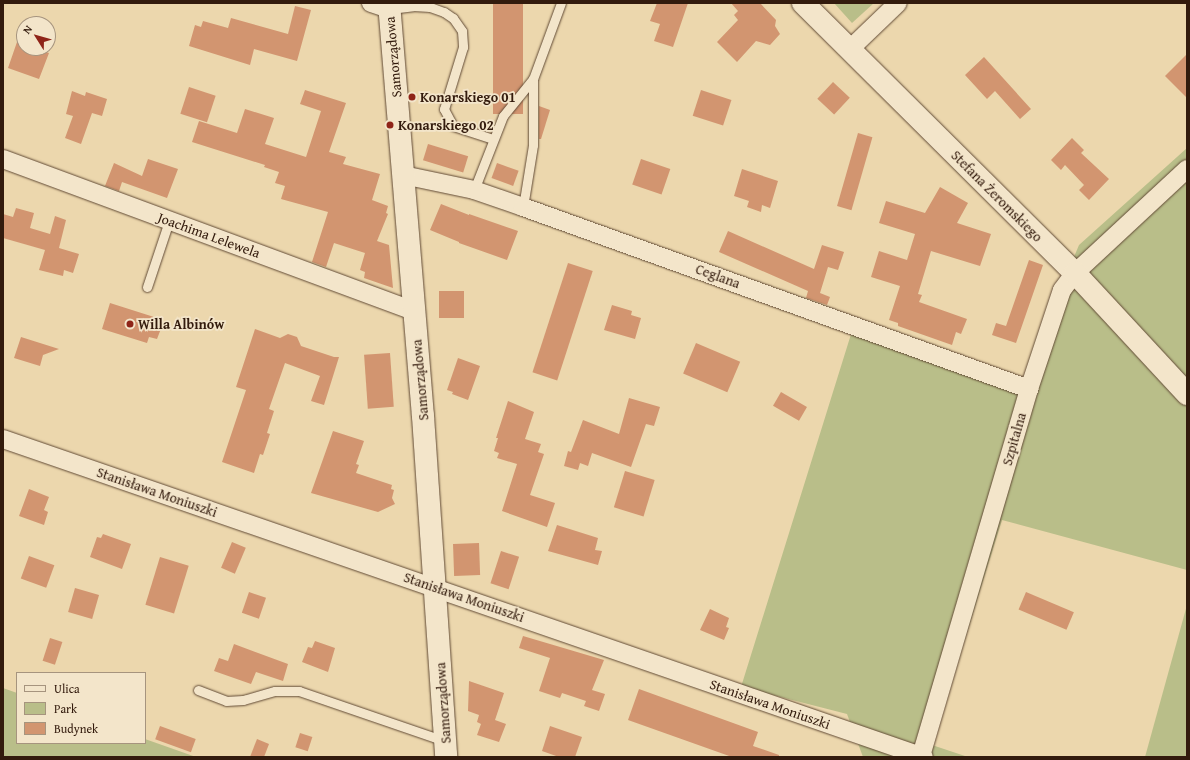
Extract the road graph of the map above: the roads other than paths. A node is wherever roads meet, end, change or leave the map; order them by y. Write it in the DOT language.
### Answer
graph roads {
  1 [pos="561,3"];
  2 [pos="803,3"];
  3 [pos="898,3"];
  4 [pos="383,5"];
  5 [pos="850,49"];
  6 [pos="533,79"];
  7 [pos="493,140"];
  8 [pos="3,159"];
  9 [pos="1187,169"];
  10 [pos="403,175"];
  11 [pos="474,190"];
  12 [pos="522,207"];
  13 [pos="169,221"];
  14 [pos="1075,273"];
  15 [pos="147,287"];
  16 [pos="414,311"];
  17 [pos="1029,389"];
  18 [pos="1187,394"];
  19 [pos="3,439"];
  20 [pos="435,587"];
  21 [pos="198,690"];
  22 [pos="446,749"];
  23 [pos="923,757"];
  1 -- 6 [label="lane"];
  2 -- 5 [label="street, Stefana Żeromskiego"];
  3 -- 5 [label="street"];
  4 -- 7 [label="lane"];
  4 -- 10 [label="street, Samorządowa"];
  5 -- 14 [label="street, Stefana Żeromskiego"];
  6 -- 7 [label="lane"];
  6 -- 12 [label="lane"];
  7 -- 11 [label="lane"];
  8 -- 13 [label="street, Joachima Lelewela"];
  9 -- 14 [label="street, Szpitalna"];
  10 -- 11 [label="street, Ceglana"];
  10 -- 16 [label="street, Samorządowa"];
  11 -- 12 [label="street, Ceglana"];
  12 -- 17 [label="street, Ceglana"];
  13 -- 15 [label="lane"];
  13 -- 16 [label="street, Joachima Lelewela"];
  14 -- 17 [label="street, Szpitalna"];
  14 -- 18 [label="street, Stefana Żeromskiego"];
  16 -- 20 [label="street, Samorządowa"];
  17 -- 23 [label="street, Szpitalna"];
  19 -- 20 [label="street, Stanisława Moniuszki"];
  20 -- 22 [label="street, Samorządowa"];
  20 -- 23 [label="street, Stanisława Moniuszki"];
  21 -- 22 [label="lane"];
}
